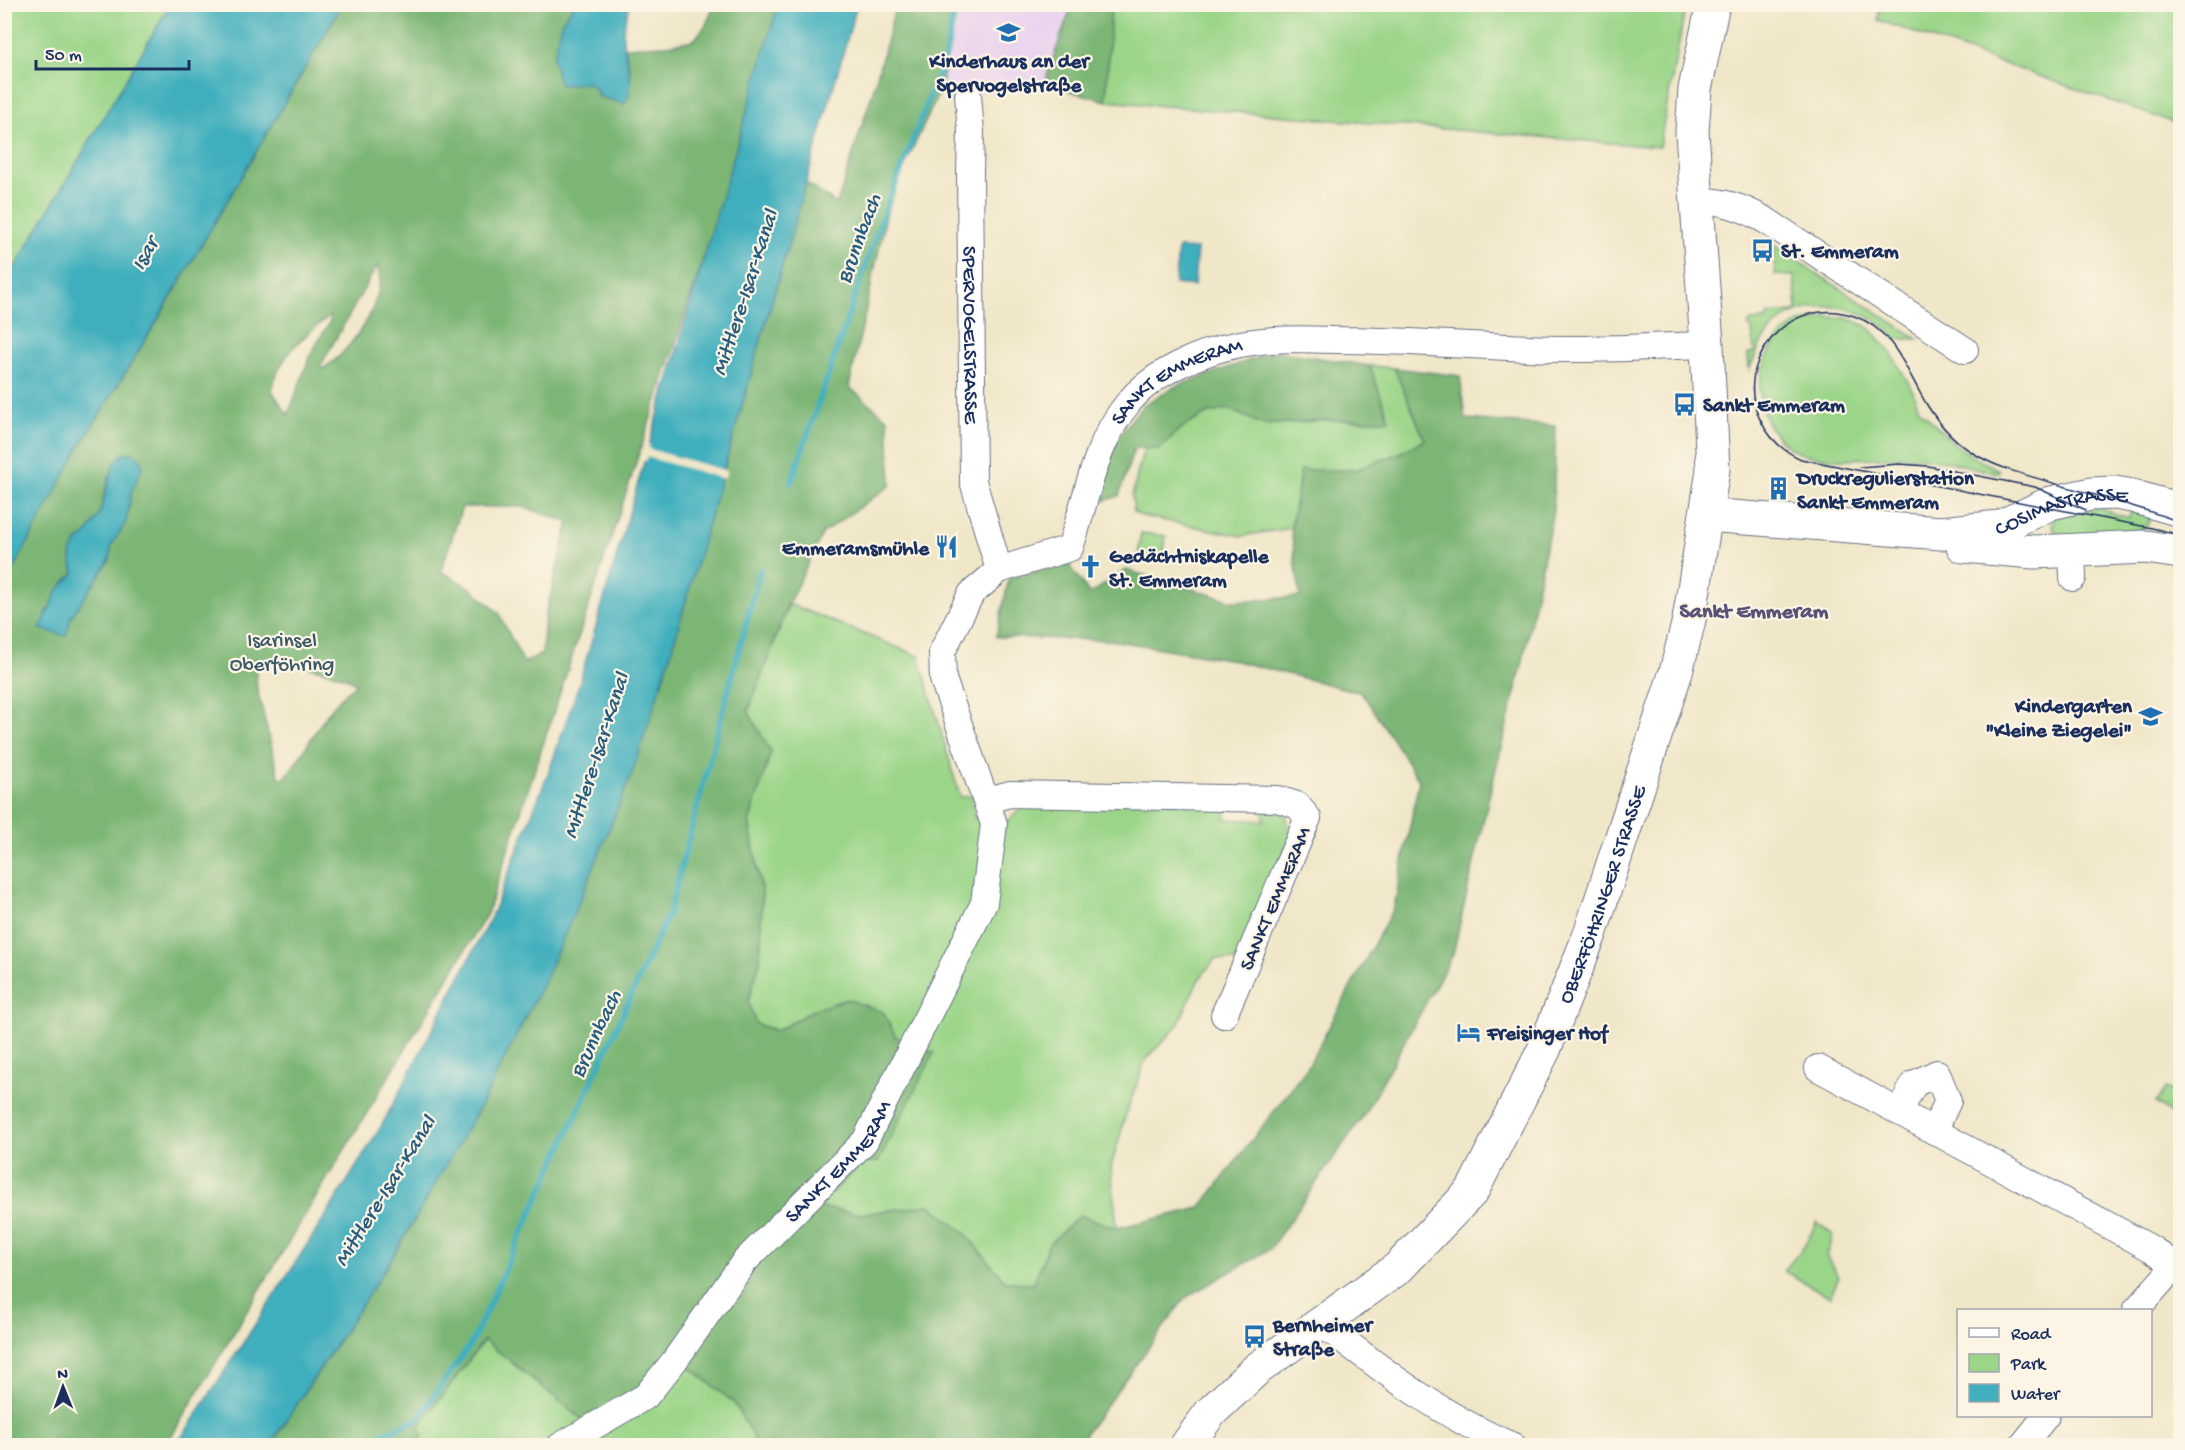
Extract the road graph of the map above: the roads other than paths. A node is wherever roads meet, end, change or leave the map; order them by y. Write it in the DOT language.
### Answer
graph roads {
  1 [pos="1713,4"];
  2 [pos="968,95"];
  3 [pos="1697,200"];
  4 [pos="1707,345"];
  5 [pos="1965,350"];
  6 [pos="2051,504"];
  7 [pos="2181,510"];
  8 [pos="1706,515"];
  9 [pos="1941,533"];
  10 [pos="2181,552"];
  11 [pos="2068,560"];
  12 [pos="999,570"];
  13 [pos="987,800"];
  14 [pos="1224,1015"];
  15 [pos="1818,1068"];
  16 [pos="1899,1112"];
  17 [pos="1934,1131"];
  18 [pos="2178,1263"];
  19 [pos="2138,1309"];
  20 [pos="1321,1323"];
  21 [pos="2045,1417"];
  22 [pos="560,1446"];
  23 [pos="1186,1446"];
  24 [pos="1513,1446"];
  25 [pos="2022,1446"];
  1 -- 3 [label="main road, OBERFÖHRINGER STRASSE"];
  2 -- 12 [label="street, SPERVOGELSTRASSE"];
  3 -- 4 [label="main road, OBERFÖHRINGER STRASSE"];
  3 -- 5 [label="street"];
  4 -- 8 [label="main road, OBERFÖHRINGER STRASSE"];
  4 -- 12 [label="street, SANKT EMMERAM"];
  6 -- 7 [label="main road, COSIMASTRASSE"];
  6 -- 9 [label="main road, COSIMASTRASSE"];
  6 -- 11 [label="main road"];
  8 -- 9 [label="main road, COSIMASTRASSE"];
  8 -- 20 [label="main road, OBERFÖHRINGER STRASSE"];
  9 -- 11 [label="main road, COSIMASTRASSE"];
  10 -- 11 [label="main road, COSIMASTRASSE"];
  12 -- 13 [label="street, SANKT EMMERAM"];
  13 -- 14 [label="street, SANKT EMMERAM"];
  13 -- 22 [label="street, SANKT EMMERAM"];
  15 -- 16 [label="street"];
  16 -- 17 [label="street"];
  16 -- 17 [label="street"];
  17 -- 18 [label="street"];
  18 -- 19 [label="street"];
  20 -- 23 [label="main road, OBERFÖHRINGER STRASSE"];
  20 -- 24 [label="street"];
  21 -- 25 [label="street"];
}
